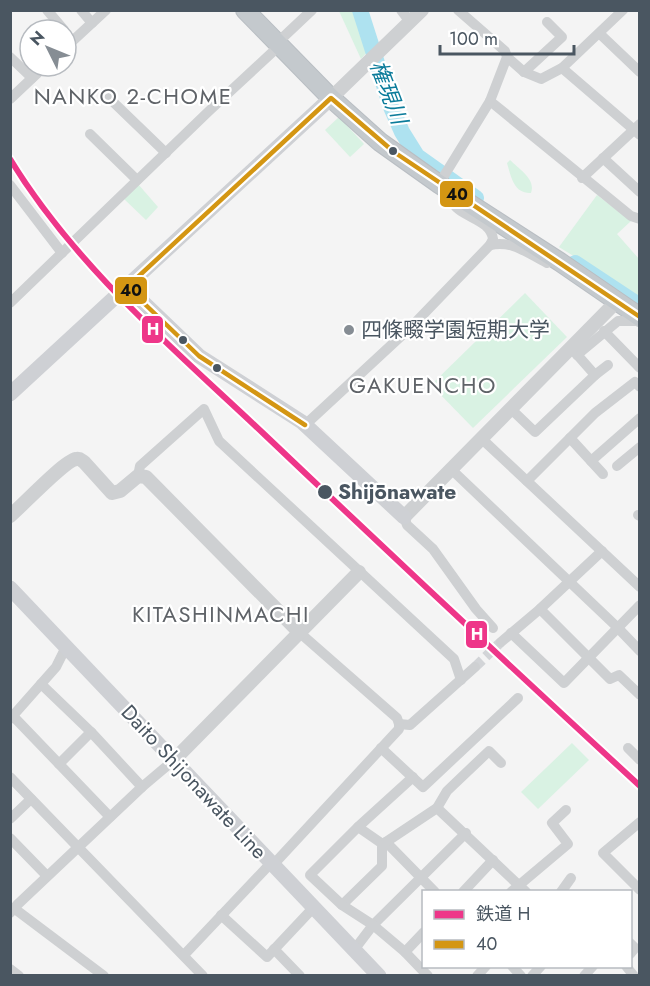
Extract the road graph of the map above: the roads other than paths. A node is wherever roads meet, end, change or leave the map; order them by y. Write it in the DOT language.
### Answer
graph roads {
  1 [pos="81,10"];
  2 [pos="106,10"];
  3 [pos="245,10"];
  4 [pos="312,10"];
  5 [pos="422,10"];
  6 [pos="458,10"];
  7 [pos="623,10"];
  8 [pos="406,16"];
  9 [pos="547,22"];
  10 [pos="92,23"];
  11 [pos="78,31"];
  12 [pos="600,34"];
  13 [pos="278,45"];
  14 [pos="507,57"];
  15 [pos="562,68"];
  16 [pos="524,72"];
  17 [pos="639,72"];
  18 [pos="32,78"];
  19 [pos="109,98"];
  20 [pos="331,98"];
  21 [pos="10,99"];
  22 [pos="490,101"];
  23 [pos="638,130"];
  24 [pos="90,134"];
  25 [pos="166,153"];
  26 [pos="603,158"];
  27 [pos="582,178"];
  28 [pos="137,180"];
  29 [pos="445,182"];
  30 [pos="10,185"];
  31 [pos="639,192"];
  32 [pos="638,216"];
  33 [pos="490,245"];
  34 [pos="62,253"];
  35 [pos="560,262"];
  36 [pos="127,286"];
  37 [pos="617,301"];
  38 [pos="10,303"];
  39 [pos="639,315"];
  40 [pos="603,331"];
  41 [pos="575,352"];
  42 [pos="608,365"];
  43 [pos="639,368"];
  44 [pos="595,375"];
  45 [pos="639,387"];
  46 [pos="10,394"];
  47 [pos="511,409"];
  48 [pos="638,424"];
  49 [pos="305,425"];
  50 [pos="570,438"];
  51 [pos="482,439"];
  52 [pos="639,447"];
  53 [pos="591,461"];
  54 [pos="617,466"];
  55 [pos="452,470"];
  56 [pos="603,474"];
  57 [pos="138,476"];
  58 [pos="527,481"];
  59 [pos="10,516"];
  60 [pos="404,517"];
  61 [pos="602,551"];
  62 [pos="359,572"];
  63 [pos="570,582"];
  64 [pos="639,587"];
  65 [pos="10,588"];
  66 [pos="639,604"];
  67 [pos="540,609"];
  68 [pos="617,627"];
  69 [pos="493,628"];
  70 [pos="300,633"];
  71 [pos="511,633"];
  72 [pos="501,642"];
  73 [pos="66,647"];
  74 [pos="639,651"];
  75 [pos="588,657"];
  76 [pos="475,667"];
  77 [pos="461,680"];
  78 [pos="41,684"];
  79 [pos="639,695"];
  80 [pos="518,698"];
  81 [pos="12,717"];
  82 [pos="399,724"];
  83 [pos="91,732"];
  84 [pos="381,748"];
  85 [pos="628,748"];
  86 [pos="174,760"];
  87 [pos="639,760"];
  88 [pos="501,763"];
  89 [pos="59,764"];
  90 [pos="10,777"];
  91 [pos="413,777"];
  92 [pos="142,787"];
  93 [pos="31,799"];
  94 [pos="437,808"];
  95 [pos="566,810"];
  96 [pos="110,817"];
  97 [pos="10,819"];
  98 [pos="639,822"];
  99 [pos="358,827"];
  100 [pos="466,833"];
  101 [pos="10,838"];
  102 [pos="385,843"];
  103 [pos="78,847"];
  104 [pos="493,860"];
  105 [pos="272,864"];
  106 [pos="47,876"];
  107 [pos="420,878"];
  108 [pos="571,878"];
  109 [pos="519,889"];
  110 [pos="434,890"];
  111 [pos="464,890"];
  112 [pos="562,890"];
  113 [pos="639,890"];
  114 [pos="342,905"];
  115 [pos="13,906"];
  116 [pos="314,907"];
  117 [pos="221,915"];
  118 [pos="373,925"];
  119 [pos="422,933"];
  120 [pos="274,950"];
  121 [pos="354,950"];
  122 [pos="405,952"];
  123 [pos="184,955"];
  124 [pos="10,969"];
  125 [pos="19,975"];
  126 [pos="105,975"];
  127 [pos="115,975"];
  128 [pos="203,975"];
  129 [pos="300,975"];
  130 [pos="378,975"];
  131 [pos="428,975"];
  1 -- 10 [label="street"];
  2 -- 10 [label="street"];
  3 -- 13 [label="highway"];
  4 -- 13 [label="street"];
  5 -- 8 [label="street"];
  6 -- 14 [label="street"];
  7 -- 12 [label="street"];
  8 -- 20 [label="street"];
  9 -- 16 [label="street"];
  10 -- 11 [label="street"];
  12 -- 15 [label="street"];
  12 -- 17 [label="street"];
  13 -- 20 [label="highway"];
  13 -- 25 [label="street"];
  14 -- 16 [label="street"];
  14 -- 22 [label="street"];
  15 -- 16 [label="street"];
  15 -- 23 [label="street"];
  18 -- 21 [label="street"];
  19 -- 25 [label="street"];
  20 -- 29 [label="highway"];
  20 -- 36 [label="main road"];
  22 -- 27 [label="street"];
  22 -- 29 [label="street"];
  23 -- 26 [label="street"];
  24 -- 28 [label="street"];
  25 -- 28 [label="street"];
  26 -- 27 [label="street"];
  26 -- 31 [label="street"];
  27 -- 32 [label="street"];
  28 -- 34 [label="street"];
  29 -- 33 [label="street"];
  29 -- 35 [label="highway"];
  30 -- 34 [label="street"];
  33 -- 35 [label="street"];
  33 -- 49 [label="street"];
  34 -- 38 [label="street"];
  35 -- 37 [label="highway"];
  36 -- 46 [label="main road"];
  36 -- 49 [label="main road"];
  37 -- 39 [label="highway"];
  37 -- 41 [label="street"];
  39 -- 40 [label="street"];
  40 -- 41 [label="street"];
  40 -- 43 [label="street"];
  41 -- 44 [label="street"];
  41 -- 47 [label="street"];
  42 -- 44 [label="street"];
  44 -- 47 [label="street"];
  45 -- 50 [label="street"];
  47 -- 51 [label="street"];
  48 -- 53 [label="street"];
  49 -- 60 [label="main road"];
  50 -- 53 [label="street"];
  50 -- 58 [label="street"];
  51 -- 55 [label="street"];
  51 -- 58 [label="street"];
  52 -- 54 [label="street"];
  53 -- 56 [label="street"];
  55 -- 60 [label="street"];
  55 -- 63 [label="street"];
  57 -- 59 [label="street"];
  57 -- 62 [label="street"];
  57 -- 70 [label="street"];
  58 -- 61 [label="street"];
  60 -- 69 [label="street"];
  61 -- 63 [label="street"];
  61 -- 64 [label="street"];
  62 -- 70 [label="street"];
  62 -- 77 [label="street"];
  63 -- 67 [label="street"];
  63 -- 68 [label="street"];
  65 -- 73 [label="main road, Daito Shijonawate Line"];
  66 -- 68 [label="street"];
  67 -- 71 [label="street"];
  67 -- 75 [label="street"];
  68 -- 74 [label="street"];
  68 -- 75 [label="street"];
  70 -- 82 [label="street"];
  70 -- 86 [label="street"];
  71 -- 72 [label="street"];
  71 -- 75 [label="street"];
  73 -- 78 [label="street"];
  73 -- 86 [label="main road, Daito Shijonawate Line"];
  75 -- 79 [label="street"];
  76 -- 77 [label="street"];
  77 -- 82 [label="street"];
  78 -- 81 [label="street"];
  78 -- 83 [label="street"];
  80 -- 91 [label="street"];
  81 -- 89 [label="street"];
  82 -- 84 [label="street"];
  83 -- 89 [label="street"];
  83 -- 92 [label="street"];
  84 -- 91 [label="street"];
  84 -- 105 [label="street"];
  85 -- 87 [label="street"];
  86 -- 92 [label="street"];
  86 -- 105 [label="main road, Daito Shijonawate Line"];
  88 -- 94 [label="street"];
  89 -- 96 [label="street"];
  90 -- 93 [label="street"];
  91 -- 99 [label="street"];
  92 -- 96 [label="street"];
  93 -- 97 [label="street"];
  93 -- 103 [label="street"];
  94 -- 100 [label="street"];
  94 -- 102 [label="street"];
  95 -- 109 [label="street"];
  96 -- 103 [label="street"];
  98 -- 113 [label="street"];
  99 -- 102 [label="street"];
  99 -- 114 [label="street"];
  100 -- 104 [label="street"];
  100 -- 107 [label="street"];
  101 -- 106 [label="street"];
  102 -- 107 [label="street"];
  102 -- 114 [label="street"];
  103 -- 106 [label="street"];
  103 -- 123 [label="street"];
  104 -- 109 [label="street"];
  104 -- 111 [label="street"];
  105 -- 116 [label="main road, Daito Shijonawate Line"];
  105 -- 117 [label="street"];
  106 -- 115 [label="street"];
  107 -- 110 [label="street"];
  107 -- 118 [label="street"];
  108 -- 112 [label="street"];
  114 -- 118 [label="street"];
  115 -- 126 [label="street"];
  116 -- 120 [label="street"];
  116 -- 121 [label="main road, Daito Shijonawate Line"];
  117 -- 120 [label="street"];
  117 -- 123 [label="street"];
  118 -- 121 [label="street"];
  118 -- 122 [label="street"];
  119 -- 122 [label="street"];
  120 -- 129 [label="street"];
  121 -- 130 [label="main road, Daito Shijonawate Line"];
  122 -- 131 [label="street"];
  123 -- 128 [label="street"];
  124 -- 125 [label="street"];
  126 -- 127 [label="street"];
}
